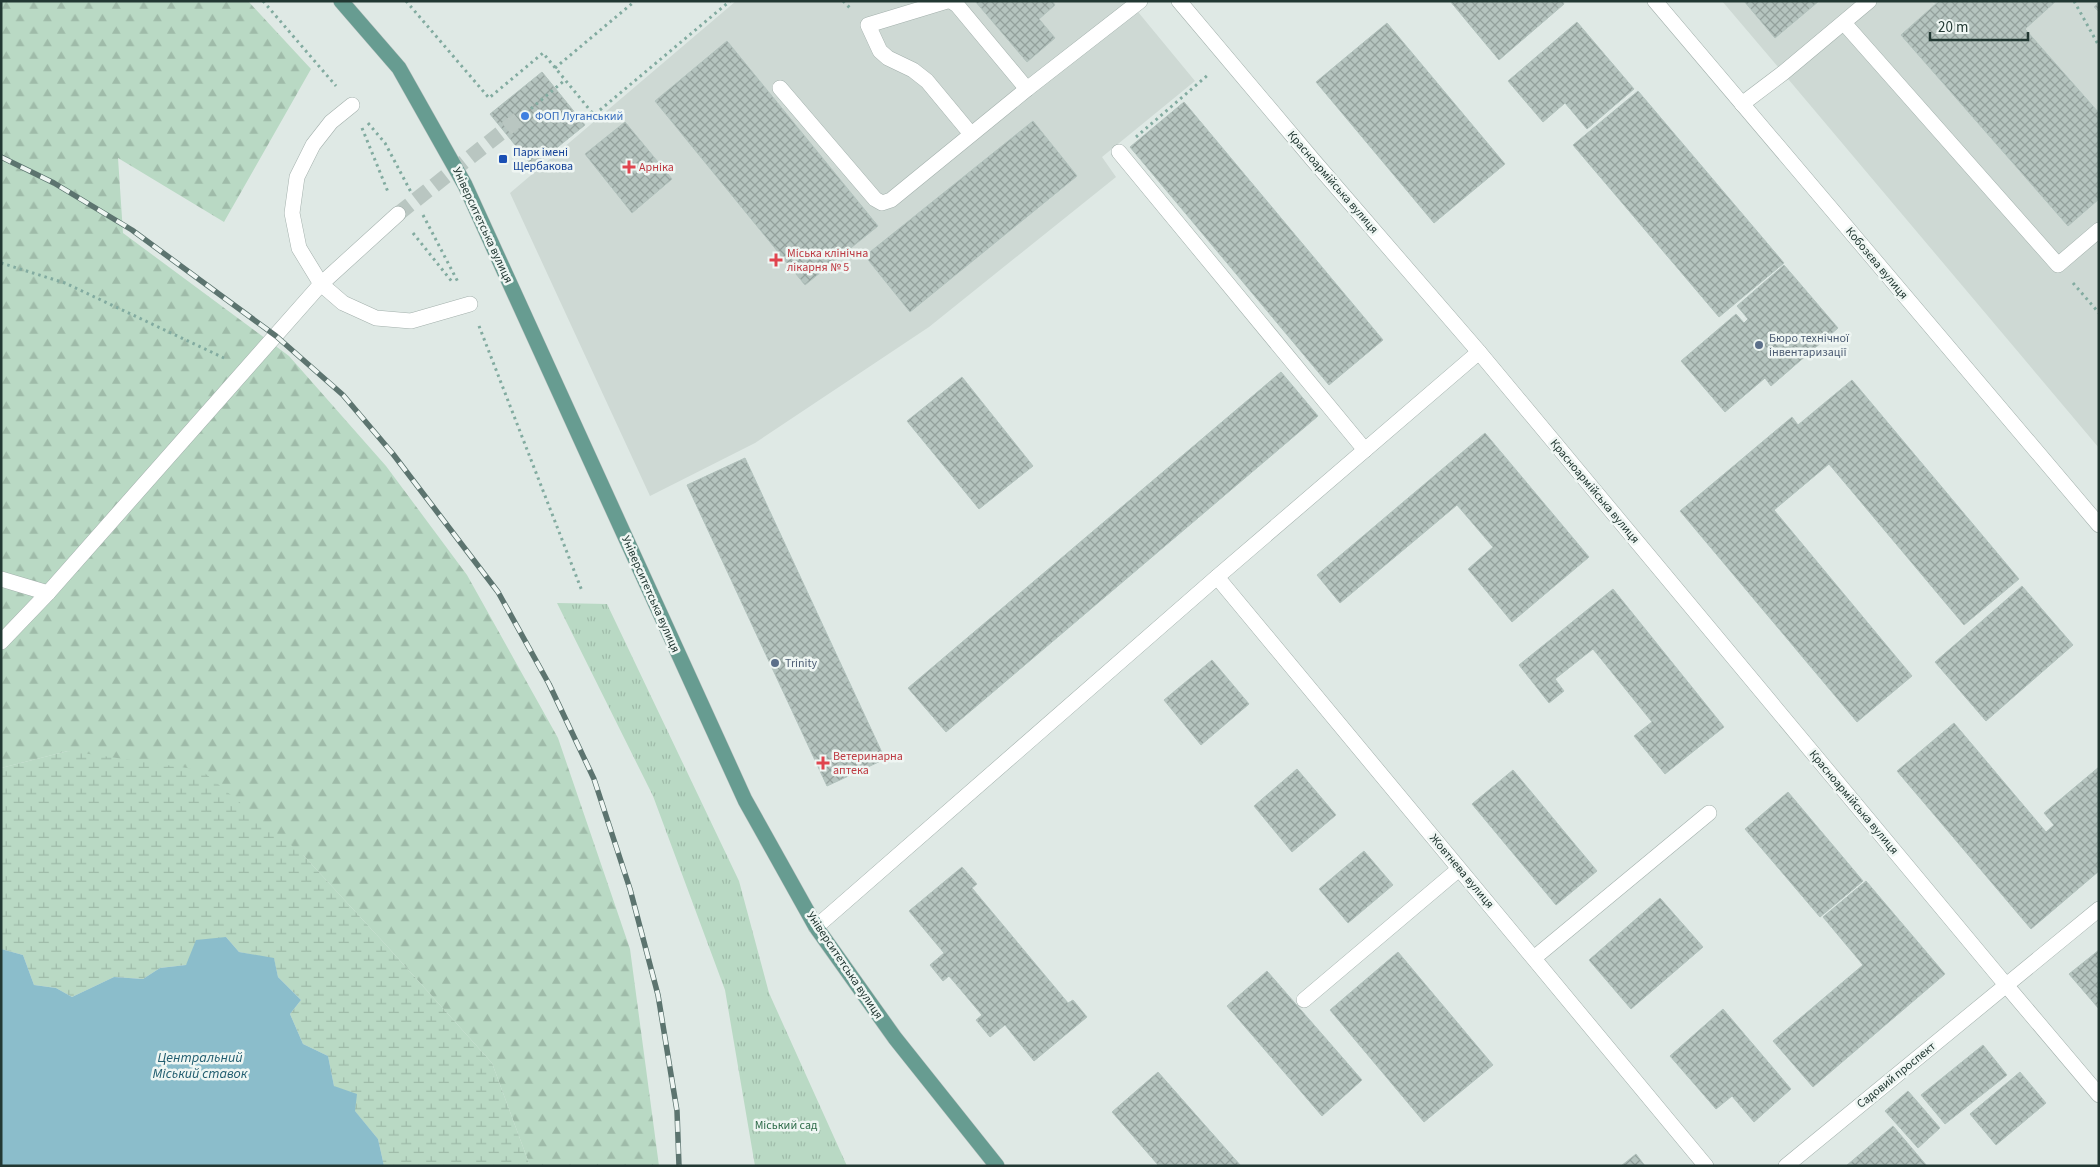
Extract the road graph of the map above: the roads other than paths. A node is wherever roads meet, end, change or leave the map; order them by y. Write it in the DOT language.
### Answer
graph roads {
  1 [pos="341,1"];
  2 [pos="947,1"];
  3 [pos="951,1"];
  4 [pos="1140,1"];
  5 [pos="1179,1"];
  6 [pos="1656,1"];
  7 [pos="1869,1"];
  8 [pos="1844,23"];
  9 [pos="780,88"];
  10 [pos="1027,89"];
  11 [pos="1742,104"];
  12 [pos="352,105"];
  13 [pos="970,134"];
  14 [pos="1119,152"];
  15 [pos="398,214"];
  16 [pos="2099,230"];
  17 [pos="321,284"];
  18 [pos="470,304"];
  19 [pos="1480,352"];
  20 [pos="1365,450"];
  21 [pos="2099,525"];
  22 [pos="1217,577"];
  23 [pos="1,579"];
  24 [pos="48,593"];
  25 [pos="1,642"];
  26 [pos="1709,812"];
  27 [pos="1459,868"];
  28 [pos="2099,909"];
  29 [pos="816,927"];
  30 [pos="1534,958"];
  31 [pos="2006,985"];
  32 [pos="1304,1000"];
  33 [pos="2099,1095"];
  34 [pos="996,1166"];
  35 [pos="1706,1166"];
  36 [pos="1786,1166"];
  1 -- 29 [label="main road, Університетська вулиця"];
  2 -- 13 [label="street"];
  3 -- 10 [label="street"];
  4 -- 10 [label="street"];
  5 -- 19 [label="street, Красноармійська вулиця"];
  6 -- 11 [label="street, Кобозєва вулиця"];
  7 -- 8 [label="street"];
  8 -- 11 [label="street"];
  8 -- 16 [label="street"];
  9 -- 13 [label="street"];
  10 -- 13 [label="street"];
  11 -- 21 [label="street, Кобозєва вулиця"];
  12 -- 17 [label="street"];
  14 -- 20 [label="street"];
  15 -- 17 [label="street"];
  17 -- 18 [label="street"];
  17 -- 24 [label="street"];
  19 -- 20 [label="street"];
  19 -- 31 [label="street, Красноармійська вулиця"];
  20 -- 22 [label="street"];
  22 -- 27 [label="street, Жовтнева вулиця"];
  22 -- 29 [label="street"];
  23 -- 24 [label="street"];
  24 -- 25 [label="street"];
  26 -- 30 [label="street"];
  27 -- 30 [label="street, Жовтнева вулиця"];
  27 -- 32 [label="street"];
  28 -- 31 [label="street, Садовий проспект"];
  29 -- 34 [label="main road, Університетська вулиця"];
  30 -- 35 [label="street, Жовтнева вулиця"];
  31 -- 33 [label="street, Красноармійська вулиця"];
  31 -- 36 [label="street, Садовий проспект"];
}
